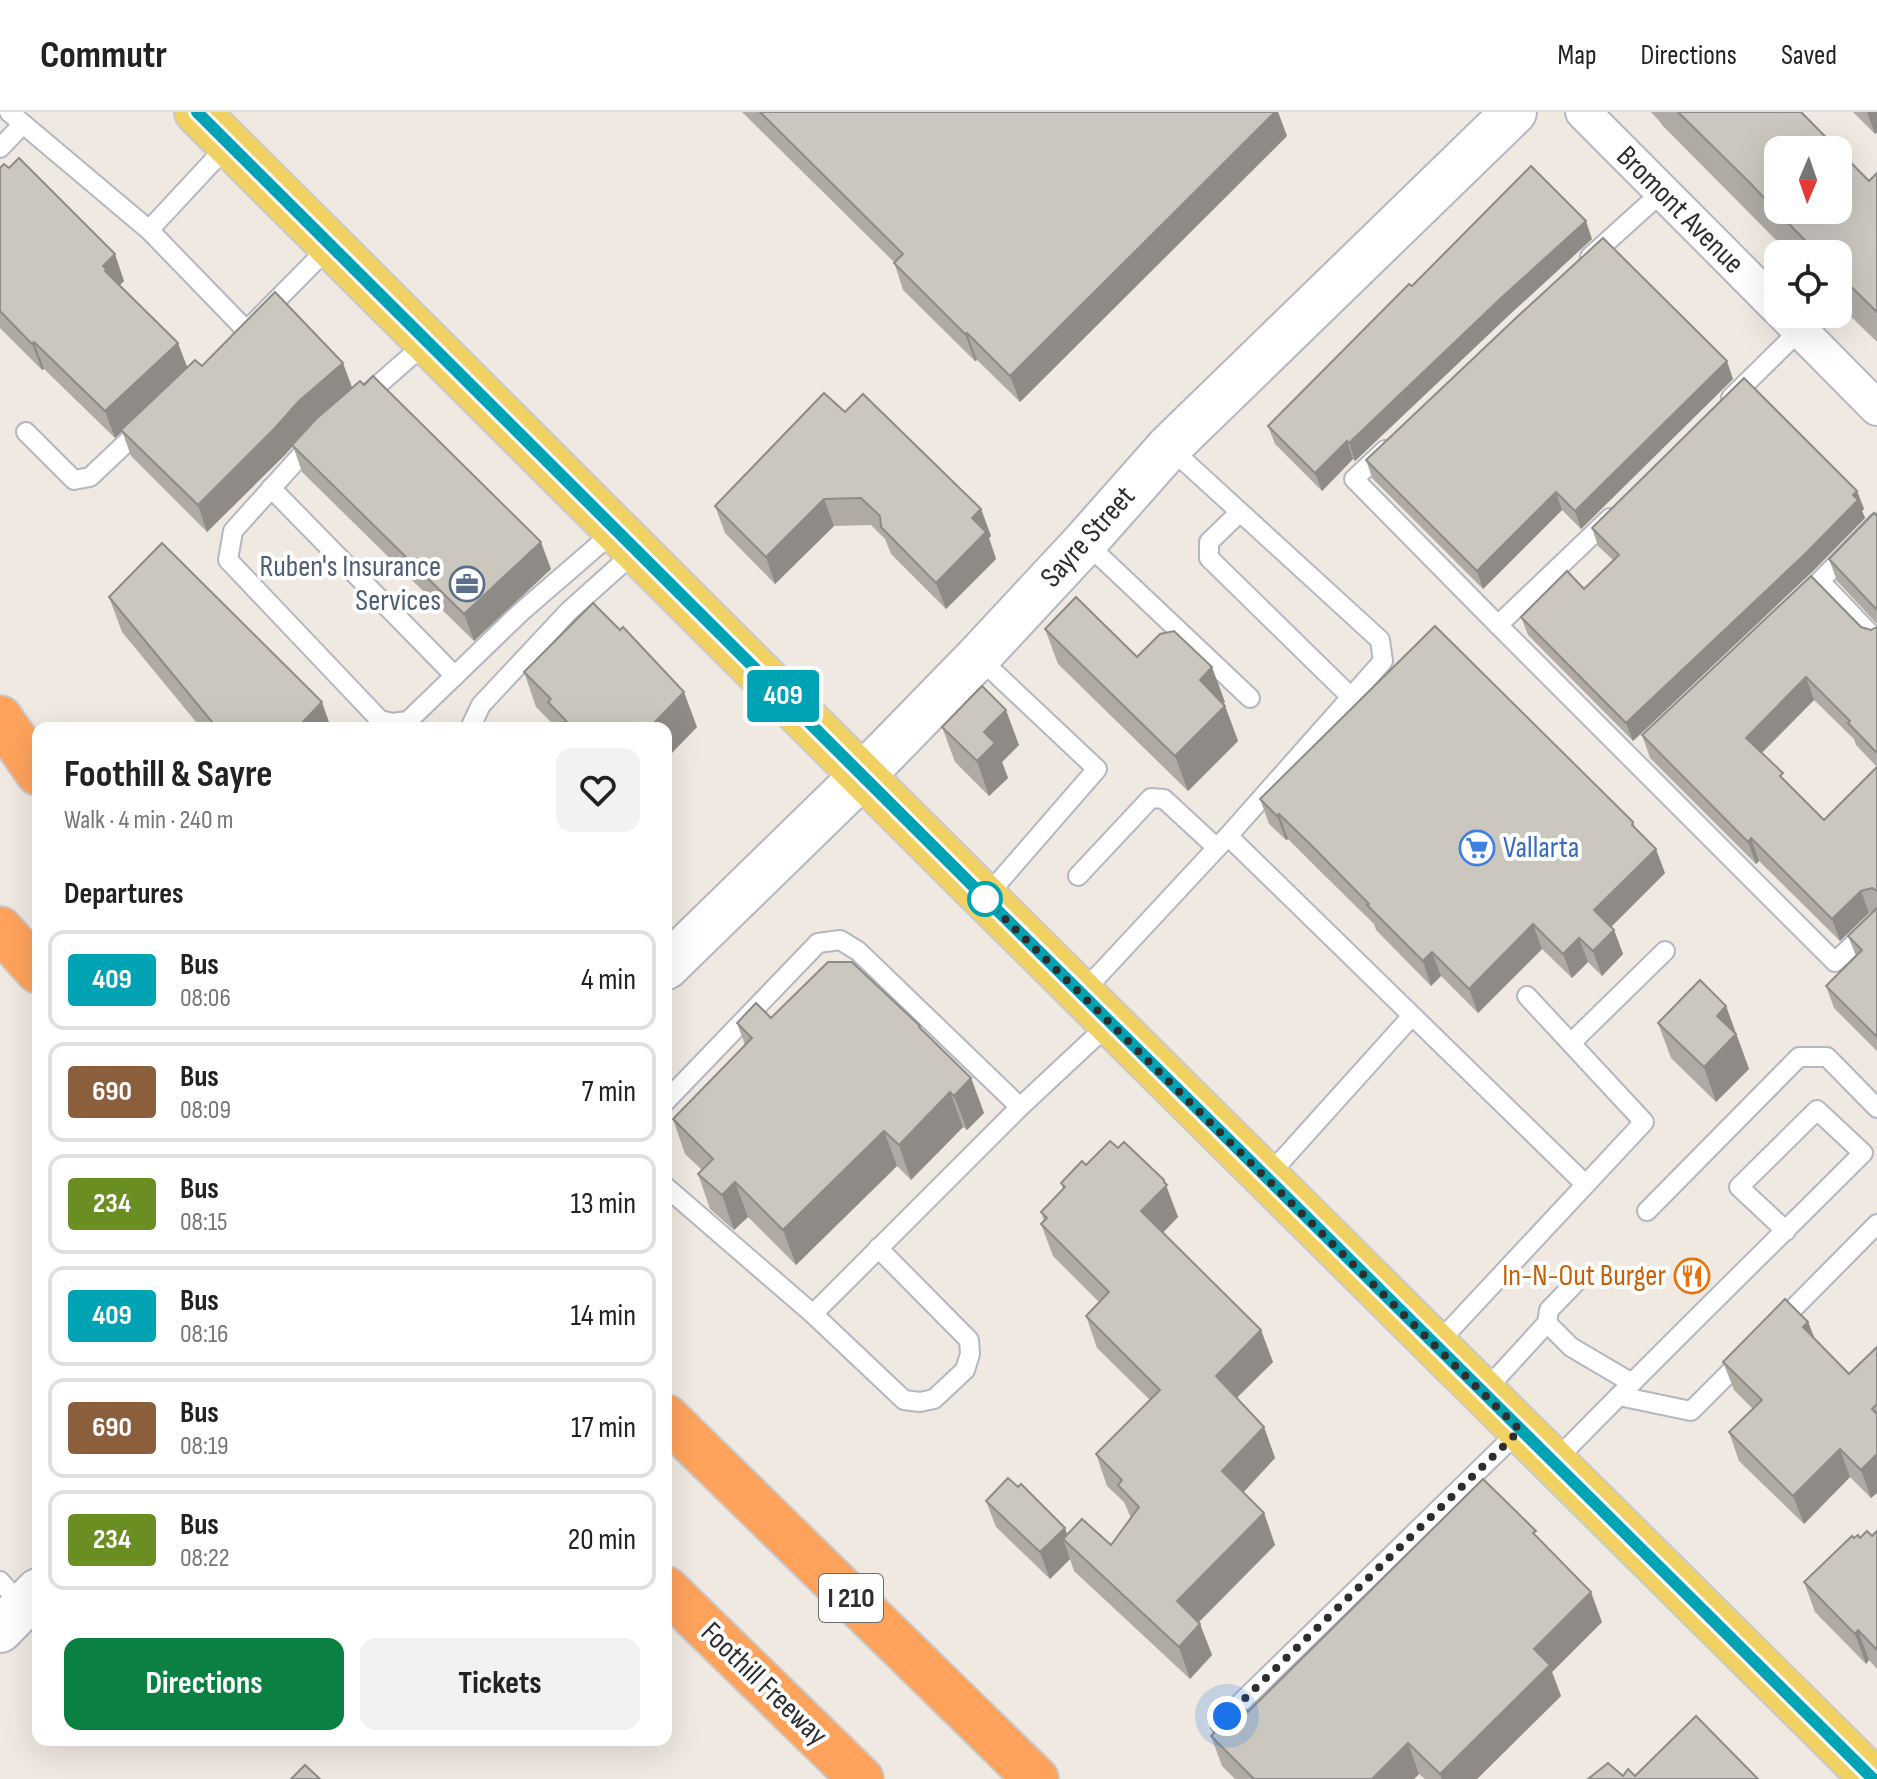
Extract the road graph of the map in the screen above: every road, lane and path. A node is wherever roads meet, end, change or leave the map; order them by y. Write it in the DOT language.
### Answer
graph roads {
  1 [pos="197,112"];
  2 [pos="1514,112"];
  3 [pos="1583,112"];
  4 [pos="16,118"];
  5 [pos="229,144"];
  6 [pos="0,148"];
  7 [pos="1662,192"];
  8 [pos="149,230"];
  9 [pos="331,245"];
  10 [pos="1578,268"];
  11 [pos="1764,294"];
  12 [pos="243,327"];
  13 [pos="1779,328"];
  14 [pos="1798,328"];
  15 [pos="428,342"];
  16 [pos="232,344"];
  17 [pos="1720,408"];
  18 [pos="1877,408"];
  19 [pos="350,409"];
  20 [pos="155,415"];
  21 [pos="328,428"];
  22 [pos="26,432"];
  23 [pos="1400,436"];
  24 [pos="1169,447"];
  25 [pos="271,488"];
  26 [pos="1624,504"];
  27 [pos="1240,512"];
  28 [pos="1877,523"];
  29 [pos="627,540"];
  30 [pos="1085,542"];
  31 [pos="1498,625"];
  32 [pos="1877,641"];
  33 [pos="978,657"];
  34 [pos="455,676"];
  35 [pos="1351,697"];
  36 [pos="1250,698"];
  37 [pos="0,718"];
  38 [pos="388,722"];
  39 [pos="400,722"];
  40 [pos="473,722"];
  41 [pos="0,757"];
  42 [pos="32,764"];
  43 [pos="862,776"];
  44 [pos="32,791"];
  45 [pos="1223,842"];
  46 [pos="1078,876"];
  47 [pos="985,898"];
  48 [pos="1877,922"];
  49 [pos="0,929"];
  50 [pos="672,950"];
  51 [pos="1665,951"];
  52 [pos="0,952"];
  53 [pos="32,964"];
  54 [pos="32,976"];
  55 [pos="1527,996"];
  56 [pos="1096,1009"];
  57 [pos="1412,1016"];
  58 [pos="1571,1043"];
  59 [pos="672,1095"];
  60 [pos="1020,1107"];
  61 [pos="1877,1108"];
  62 [pos="1870,1159"];
  63 [pos="1266,1178"];
  64 [pos="1585,1184"];
  65 [pos="672,1192"];
  66 [pos="1647,1211"];
  67 [pos="1877,1224"];
  68 [pos="1786,1231"];
  69 [pos="878,1248"];
  70 [pos="1581,1277"];
  71 [pos="813,1314"];
  72 [pos="1547,1323"];
  73 [pos="1435,1346"];
  74 [pos="1625,1389"];
  75 [pos="1483,1393"];
  76 [pos="672,1423"];
  77 [pos="1520,1430"];
  78 [pos="1553,1463"];
  79 [pos="672,1595"];
  80 [pos="1227,1716"];
  81 [pos="861,1779"];
  82 [pos="1036,1779"];
  83 [pos="1873,1779"];
  1 -- 5 [label="main road"];
  2 -- 24 [label="street, Sayre Street"];
  3 -- 7 [label="street, Bromont Avenue"];
  4 -- 6 [label="lane"];
  4 -- 8 [label="lane"];
  5 -- 8 [label="lane"];
  5 -- 9 [label="main road"];
  7 -- 10 [label="lane"];
  7 -- 11 [label="street, Bromont Avenue"];
  8 -- 12 [label="lane"];
  9 -- 12 [label="lane"];
  9 -- 15 [label="main road"];
  12 -- 16 [label="lane"];
  13 -- 17 [label="lane"];
  14 -- 18 [label="street, Bromont Avenue"];
  15 -- 19 [label="lane"];
  15 -- 29 [label="main road"];
  20 -- 22 [label="lane"];
  21 -- 25 [label="lane"];
  23 -- 31 [label="lane"];
  24 -- 27 [label="lane"];
  24 -- 30 [label="street, Sayre Street"];
  25 -- 34 [label="lane"];
  25 -- 38 [label="lane"];
  26 -- 31 [label="lane"];
  27 -- 35 [label="lane"];
  27 -- 35 [label="lane"];
  28 -- 32 [label="lane"];
  29 -- 34 [label="lane"];
  29 -- 40 [label="lane"];
  29 -- 43 [label="main road"];
  30 -- 33 [label="street, Sayre Street"];
  30 -- 36 [label="lane"];
  31 -- 48 [label="lane"];
  33 -- 43 [label="street, Sayre Street"];
  33 -- 47 [label="lane"];
  34 -- 39 [label="lane"];
  35 -- 45 [label="lane"];
  37 -- 42 [label="highway"];
  41 -- 44 [label="highway"];
  43 -- 47 [label="main road"];
  43 -- 50 [label="street, Sayre Street"];
  45 -- 46 [label="lane"];
  45 -- 56 [label="lane"];
  45 -- 57 [label="lane"];
  47 -- 56 [label="main road"];
  49 -- 53 [label="highway"];
  51 -- 58 [label="lane"];
  52 -- 54 [label="highway"];
  55 -- 58 [label="lane"];
  56 -- 60 [label="lane"];
  56 -- 63 [label="main road"];
  57 -- 63 [label="lane"];
  57 -- 64 [label="lane"];
  58 -- 64 [label="lane"];
  59 -- 60 [label="lane"];
  60 -- 69 [label="lane"];
  61 -- 66 [label="lane"];
  62 -- 68 [label="lane"];
  62 -- 68 [label="lane"];
  63 -- 73 [label="main road"];
  64 -- 73 [label="lane"];
  65 -- 71 [label="lane"];
  67 -- 74 [label="lane"];
  68 -- 74 [label="lane"];
  69 -- 71 [label="lane"];
  69 -- 71 [label="lane"];
  70 -- 72 [label="lane"];
  72 -- 74 [label="lane"];
  72 -- 75 [label="lane"];
  73 -- 75 [label="main road"];
  74 -- 78 [label="lane"];
  75 -- 77 [label="main road"];
  76 -- 82 [label="highway, I 210"];
  77 -- 78 [label="main road"];
  77 -- 80 [label="lane"];
  78 -- 83 [label="main road"];
  79 -- 81 [label="highway, Foothill Freeway"];
}
